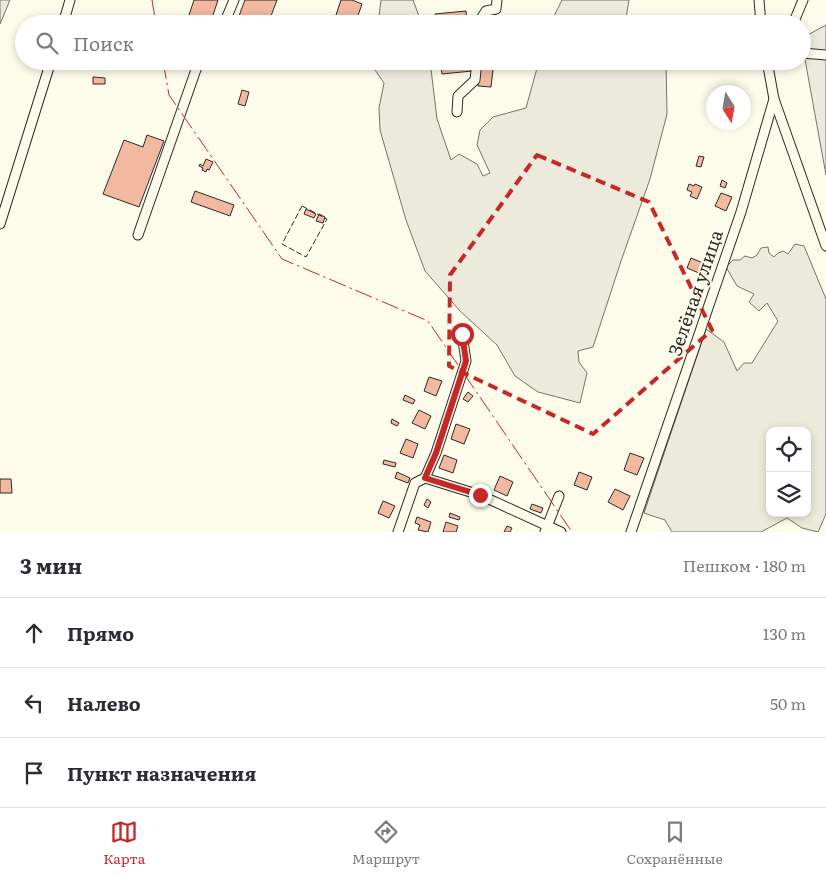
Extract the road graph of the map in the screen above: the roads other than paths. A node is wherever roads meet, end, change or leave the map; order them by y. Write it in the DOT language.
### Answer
graph roads {
  1 [pos="70,0"];
  2 [pos="234,0"];
  3 [pos="497,0"];
  4 [pos="759,0"];
  5 [pos="803,0"];
  6 [pos="66,15"];
  7 [pos="228,15"];
  8 [pos="483,15"];
  9 [pos="760,15"];
  10 [pos="797,15"];
  11 [pos="811,54"];
  12 [pos="826,55"];
  13 [pos="48,70"];
  14 [pos="197,70"];
  15 [pos="476,70"];
  16 [pos="769,70"];
  17 [pos="774,99"];
  18 [pos="457,112"];
  19 [pos="0,224"];
  20 [pos="138,235"];
  21 [pos="826,246"];
  22 [pos="462,334"];
  23 [pos="425,478"];
  24 [pos="559,496"];
  25 [pos="546,529"];
  26 [pos="398,532"];
  27 [pos="561,532"];
  28 [pos="631,532"];
  1 -- 6 [label="street"];
  2 -- 7 [label="street"];
  3 -- 8 [label="street"];
  4 -- 9 [label="street"];
  5 -- 10 [label="street"];
  11 -- 12 [label="street"];
  13 -- 19 [label="street"];
  14 -- 20 [label="street"];
  15 -- 18 [label="street"];
  16 -- 17 [label="street, Зелёная улица"];
  17 -- 21 [label="street"];
  17 -- 28 [label="street, Зелёная улица"];
  22 -- 23 [label="street"];
  23 -- 25 [label="street"];
  23 -- 26 [label="street"];
  24 -- 25 [label="street"];
  25 -- 27 [label="street"];
}
